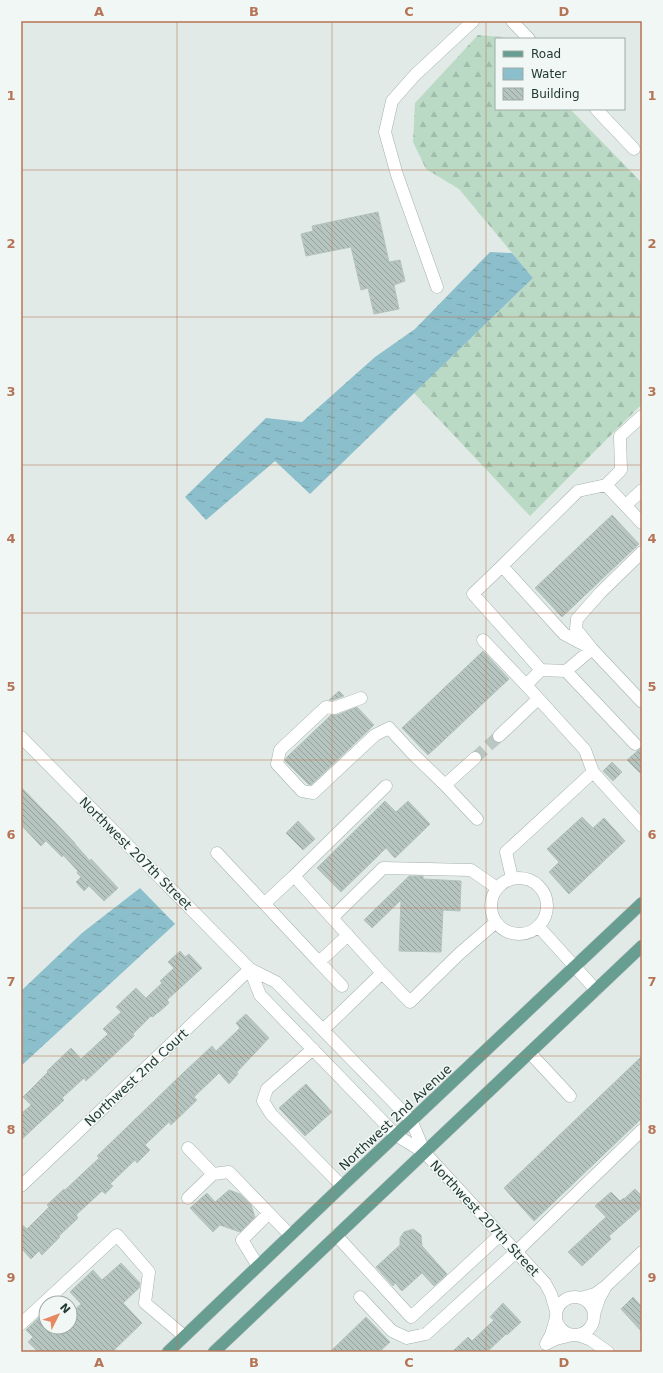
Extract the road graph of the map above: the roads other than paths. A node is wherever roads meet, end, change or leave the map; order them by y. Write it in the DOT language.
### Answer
graph roads {
  1 [pos="472,21"];
  2 [pos="512,21"];
  3 [pos="528,38"];
  4 [pos="597,110"];
  5 [pos="634,149"];
  6 [pos="437,287"];
  7 [pos="642,416"];
  8 [pos="606,485"];
  9 [pos="642,490"];
  10 [pos="626,505"];
  11 [pos="642,523"];
  12 [pos="642,552"];
  13 [pos="502,566"];
  14 [pos="483,640"];
  15 [pos="592,649"];
  16 [pos="541,670"];
  17 [pos="566,671"];
  18 [pos="526,685"];
  19 [pos="361,698"];
  20 [pos="538,698"];
  21 [pos="642,702"];
  22 [pos="499,736"];
  23 [pos="21,737"];
  24 [pos="635,744"];
  25 [pos="475,758"];
  26 [pos="593,772"];
  27 [pos="445,785"];
  28 [pos="386,786"];
  29 [pos="477,819"];
  30 [pos="642,826"];
  31 [pos="218,853"];
  32 [pos="294,876"];
  33 [pos="512,878"];
  34 [pos="497,888"];
  35 [pos="265,903"];
  36 [pos="642,903"];
  37 [pos="332,918"];
  38 [pos="496,922"];
  39 [pos="538,926"];
  40 [pos="348,935"];
  41 [pos="642,946"];
  42 [pos="319,962"];
  43 [pos="575,967"];
  44 [pos="250,969"];
  45 [pos="382,973"];
  46 [pos="342,986"];
  47 [pos="596,990"];
  48 [pos="323,1030"];
  49 [pos="313,1049"];
  50 [pos="530,1053"];
  51 [pos="570,1096"];
  52 [pos="411,1120"];
  53 [pos="642,1130"];
  54 [pos="396,1135"];
  55 [pos="188,1148"];
  56 [pos="425,1153"];
  57 [pos="213,1174"];
  58 [pos="21,1186"];
  59 [pos="342,1186"];
  60 [pos="188,1198"];
  61 [pos="269,1213"];
  62 [pos="290,1235"];
  63 [pos="336,1235"];
  64 [pos="500,1235"];
  65 [pos="516,1252"];
  66 [pos="642,1252"];
  67 [pos="258,1266"];
  68 [pos="545,1283"];
  69 [pos="606,1286"];
  70 [pos="360,1297"];
  71 [pos="578,1297"];
  72 [pos="556,1314"];
  73 [pos="594,1317"];
  74 [pos="21,1324"];
  75 [pos="575,1335"];
  76 [pos="184,1336"];
  77 [pos="542,1348"];
  78 [pos="606,1351"];
  79 [pos="168,1352"];
  80 [pos="214,1352"];
  1 -- 6 [label="street"];
  2 -- 3 [label="street"];
  4 -- 5 [label="street"];
  7 -- 8 [label="street"];
  8 -- 10 [label="street"];
  8 -- 13 [label="street"];
  9 -- 10 [label="street"];
  10 -- 11 [label="street"];
  12 -- 15 [label="street"];
  13 -- 15 [label="street"];
  13 -- 16 [label="street"];
  14 -- 18 [label="street"];
  15 -- 17 [label="street"];
  15 -- 21 [label="street"];
  16 -- 17 [label="street"];
  16 -- 18 [label="street"];
  17 -- 24 [label="street"];
  18 -- 20 [label="street"];
  19 -- 27 [label="street"];
  20 -- 22 [label="street"];
  20 -- 26 [label="street"];
  23 -- 44 [label="street, Northwest 207th Street"];
  25 -- 27 [label="street"];
  26 -- 30 [label="street"];
  26 -- 33 [label="street"];
  27 -- 29 [label="street"];
  28 -- 32 [label="street"];
  31 -- 35 [label="street"];
  32 -- 35 [label="street"];
  32 -- 37 [label="street"];
  33 -- 34 [label="street"];
  33 -- 39 [label="street"];
  34 -- 37 [label="street"];
  34 -- 38 [label="street"];
  35 -- 42 [label="street"];
  36 -- 43 [label="main road, Northwest 2nd Avenue"];
  37 -- 40 [label="street"];
  38 -- 39 [label="street"];
  38 -- 45 [label="street"];
  39 -- 43 [label="street"];
  40 -- 42 [label="street"];
  40 -- 45 [label="street"];
  41 -- 47 [label="main road"];
  42 -- 46 [label="street"];
  43 -- 47 [label="street"];
  43 -- 52 [label="main road, Northwest 2nd Avenue"];
  44 -- 48 [label="street, Northwest 207th Street"];
  44 -- 49 [label="street, Northwest 207th Street"];
  44 -- 58 [label="street, Northwest 2nd Court"];
  45 -- 48 [label="street"];
  47 -- 50 [label="main road"];
  48 -- 52 [label="street, Northwest 207th Street"];
  49 -- 54 [label="street, Northwest 207th Street"];
  49 -- 59 [label="street"];
  50 -- 51 [label="street"];
  50 -- 56 [label="main road"];
  52 -- 54 [label="main road, Northwest 2nd Avenue"];
  52 -- 56 [label="street, Northwest 207th Street"];
  53 -- 65 [label="street"];
  54 -- 56 [label="street, Northwest 207th Street"];
  54 -- 59 [label="main road, Northwest 2nd Avenue"];
  55 -- 57 [label="street"];
  56 -- 63 [label="main road"];
  56 -- 64 [label="street, Northwest 207th Street"];
  57 -- 60 [label="street"];
  57 -- 61 [label="street"];
  59 -- 62 [label="main road, Northwest 2nd Avenue"];
  61 -- 62 [label="street"];
  61 -- 67 [label="street"];
  62 -- 67 [label="main road, Northwest 2nd Avenue"];
  63 -- 64 [label="street"];
  63 -- 80 [label="main road"];
  64 -- 65 [label="street, Northwest 207th Street"];
  65 -- 68 [label="street, Northwest 207th Street"];
  65 -- 70 [label="street"];
  66 -- 69 [label="street"];
  67 -- 76 [label="main road, Northwest 2nd Avenue"];
  68 -- 71 [label="street, Northwest 207th Street"];
  68 -- 72 [label="street, Northwest 207th Street"];
  69 -- 71 [label="street"];
  69 -- 73 [label="street"];
  71 -- 72 [label="street"];
  71 -- 73 [label="street"];
  72 -- 75 [label="street"];
  72 -- 77 [label="street"];
  73 -- 75 [label="street"];
  73 -- 78 [label="street"];
  74 -- 76 [label="street"];
  75 -- 77 [label="street"];
  75 -- 78 [label="street"];
  76 -- 79 [label="main road, Northwest 2nd Avenue"];
}
